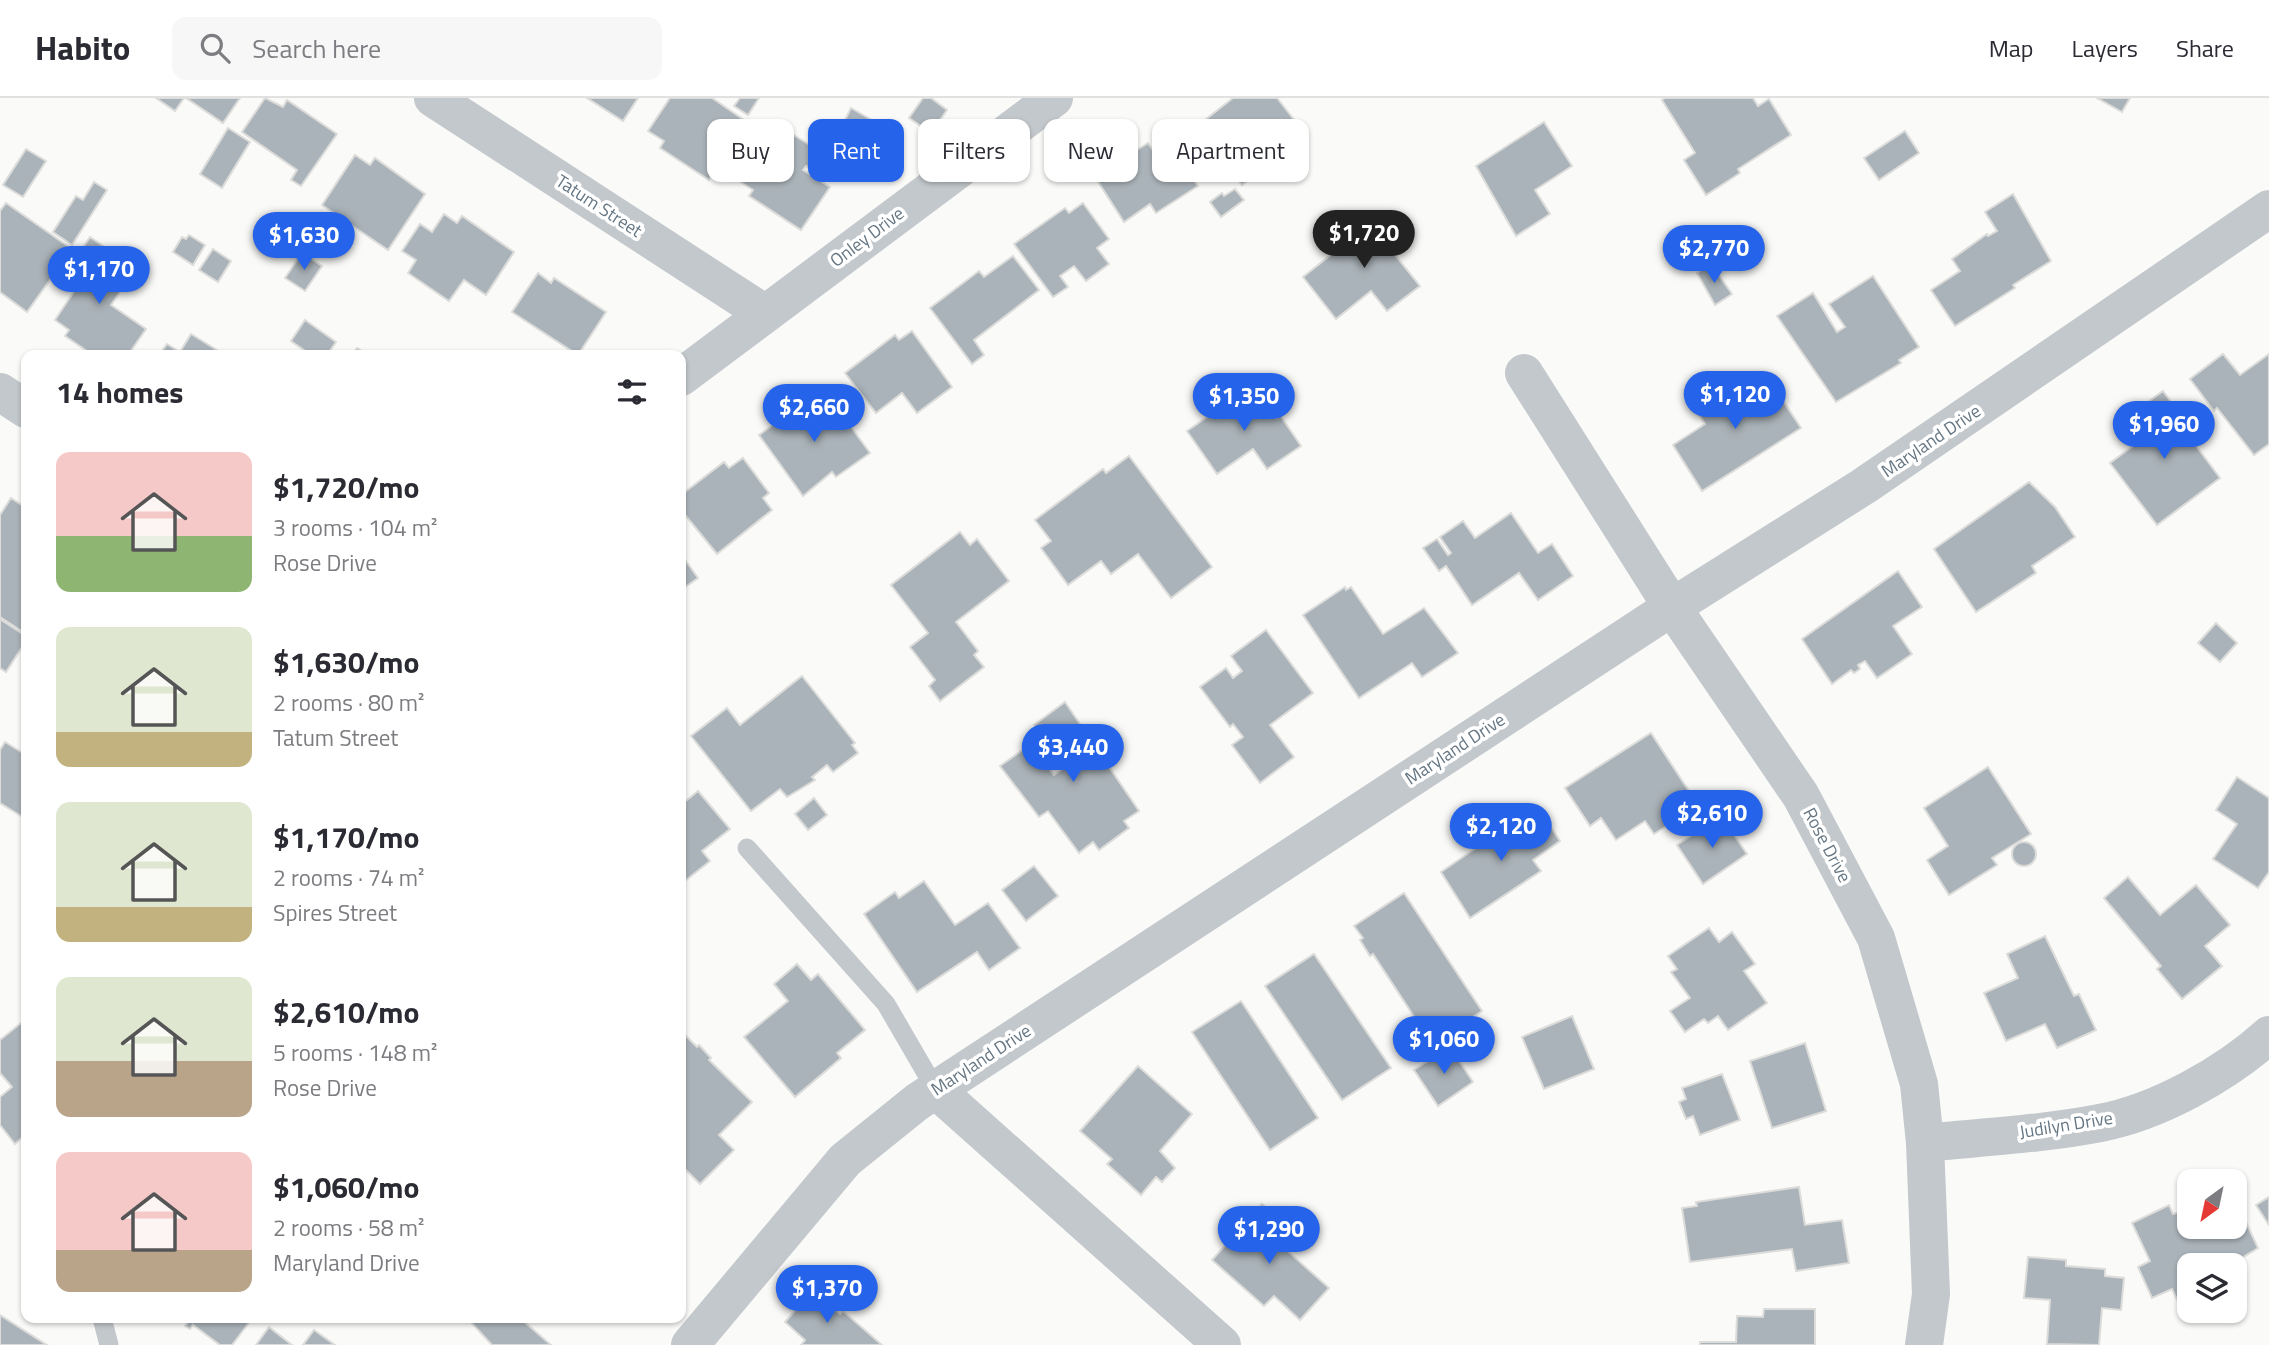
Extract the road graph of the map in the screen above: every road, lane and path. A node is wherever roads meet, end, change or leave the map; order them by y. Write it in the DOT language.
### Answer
graph roads {
  1 [pos="433,98"];
  2 [pos="1054,98"];
  3 [pos="2269,209"];
  4 [pos="764,313"];
  5 [pos="686,373"];
  6 [pos="1524,373"];
  7 [pos="0,391"];
  8 [pos="21,406"];
  9 [pos="1672,607"];
  10 [pos="747,848"];
  11 [pos="2269,1035"];
  12 [pos="936,1090"];
  13 [pos="1925,1143"];
  14 [pos="103,1323"];
  15 [pos="110,1345"];
  16 [pos="690,1345"];
  17 [pos="1222,1345"];
  18 [pos="1924,1345"];
  1 -- 4 [label="street, Tatum Street"];
  2 -- 4 [label="street, Onley Drive"];
  3 -- 9 [label="street, Maryland Drive"];
  4 -- 5 [label="street, Onley Drive"];
  6 -- 9 [label="street, Rose Drive"];
  7 -- 8 [label="street"];
  9 -- 12 [label="street, Maryland Drive"];
  9 -- 13 [label="street, Rose Drive"];
  10 -- 12 [label="lane"];
  11 -- 13 [label="street, Judilyn Drive"];
  12 -- 16 [label="street, Maryland Drive"];
  12 -- 17 [label="street"];
  13 -- 18 [label="street, Rose Drive"];
  14 -- 15 [label="lane"];
}
